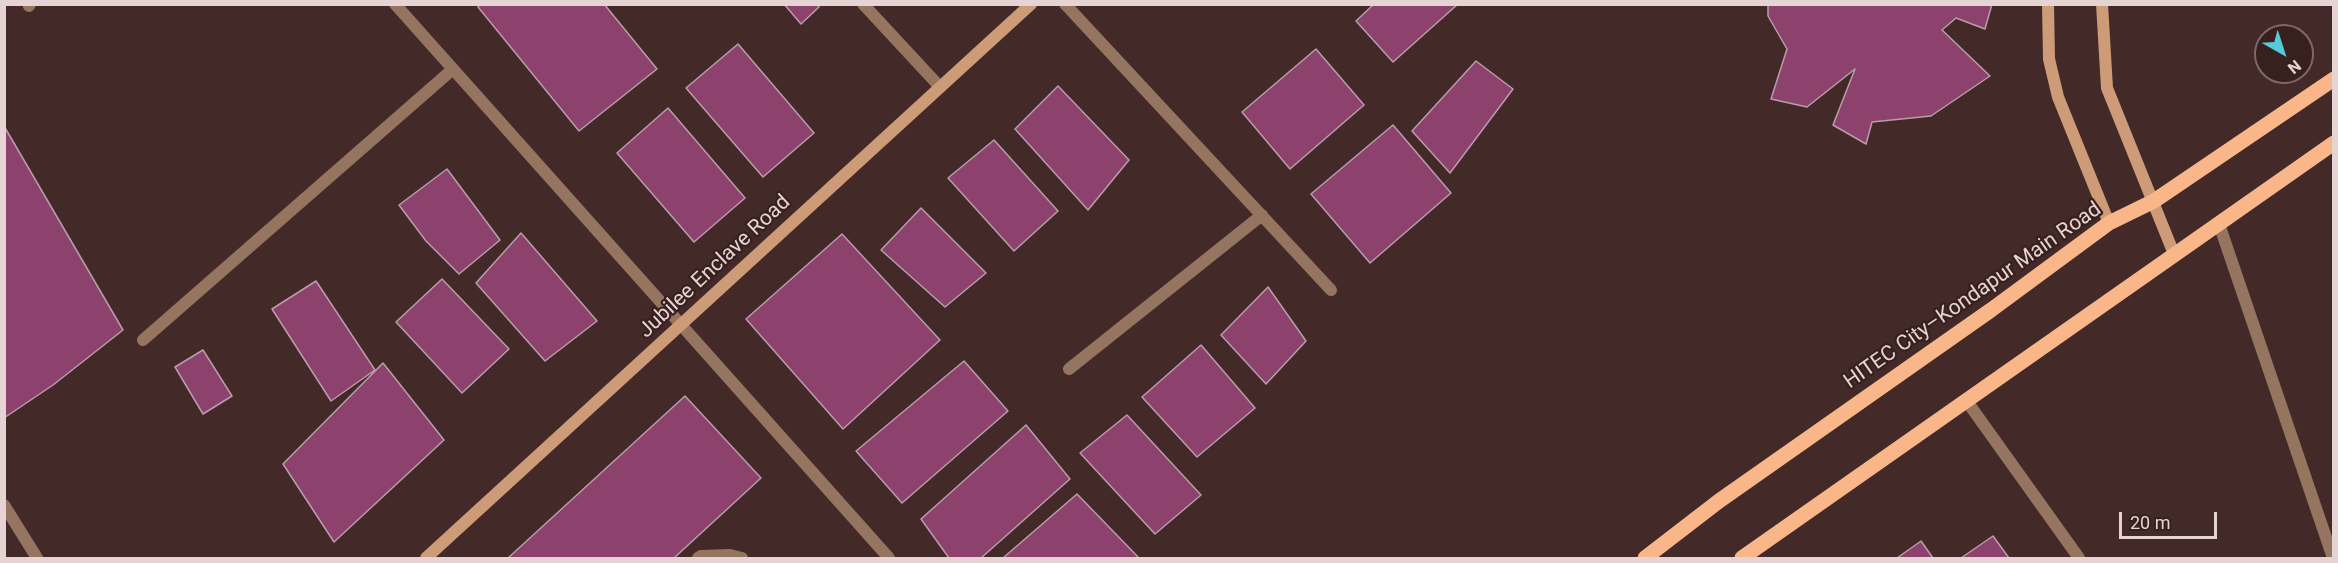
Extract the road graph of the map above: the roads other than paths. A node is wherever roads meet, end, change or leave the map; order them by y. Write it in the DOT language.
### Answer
graph roads {
  1 [pos="395,4"];
  2 [pos="863,4"];
  3 [pos="1031,4"];
  4 [pos="1065,4"];
  5 [pos="2048,4"];
  6 [pos="2102,4"];
  7 [pos="453,69"];
  8 [pos="2334,79"];
  9 [pos="940,87"];
  10 [pos="2334,143"];
  11 [pos="2154,201"];
  12 [pos="1262,215"];
  13 [pos="2109,223"];
  14 [pos="2219,224"];
  15 [pos="2174,254"];
  16 [pos="1331,290"];
  17 [pos="681,325"];
  18 [pos="143,340"];
  19 [pos="1069,369"];
  20 [pos="1966,400"];
  21 [pos="4,505"];
  22 [pos="37,558"];
  23 [pos="426,558"];
  24 [pos="698,558"];
  25 [pos="742,558"];
  26 [pos="889,558"];
  27 [pos="1645,558"];
  28 [pos="1742,558"];
  29 [pos="2079,558"];
  30 [pos="2333,558"];
  1 -- 7 [label="street"];
  2 -- 9 [label="street"];
  3 -- 9 [label="street, Jubilee Enclave Road"];
  4 -- 12 [label="street"];
  5 -- 13 [label="street"];
  6 -- 11 [label="street"];
  7 -- 17 [label="street"];
  7 -- 18 [label="street"];
  8 -- 11 [label="main road, HITEC City–Kondapur Main Road"];
  9 -- 17 [label="street, Jubilee Enclave Road"];
  10 -- 14 [label="main road"];
  11 -- 13 [label="main road, HITEC City–Kondapur Main Road"];
  11 -- 15 [label="street"];
  12 -- 16 [label="street"];
  12 -- 19 [label="street"];
  13 -- 27 [label="main road, HITEC City–Kondapur Main Road"];
  14 -- 15 [label="main road"];
  14 -- 30 [label="street"];
  15 -- 20 [label="main road"];
  17 -- 23 [label="street, Jubilee Enclave Road"];
  17 -- 26 [label="street"];
  20 -- 28 [label="main road"];
  20 -- 29 [label="street"];
  21 -- 22 [label="street"];
  24 -- 25 [label="street"];
}
